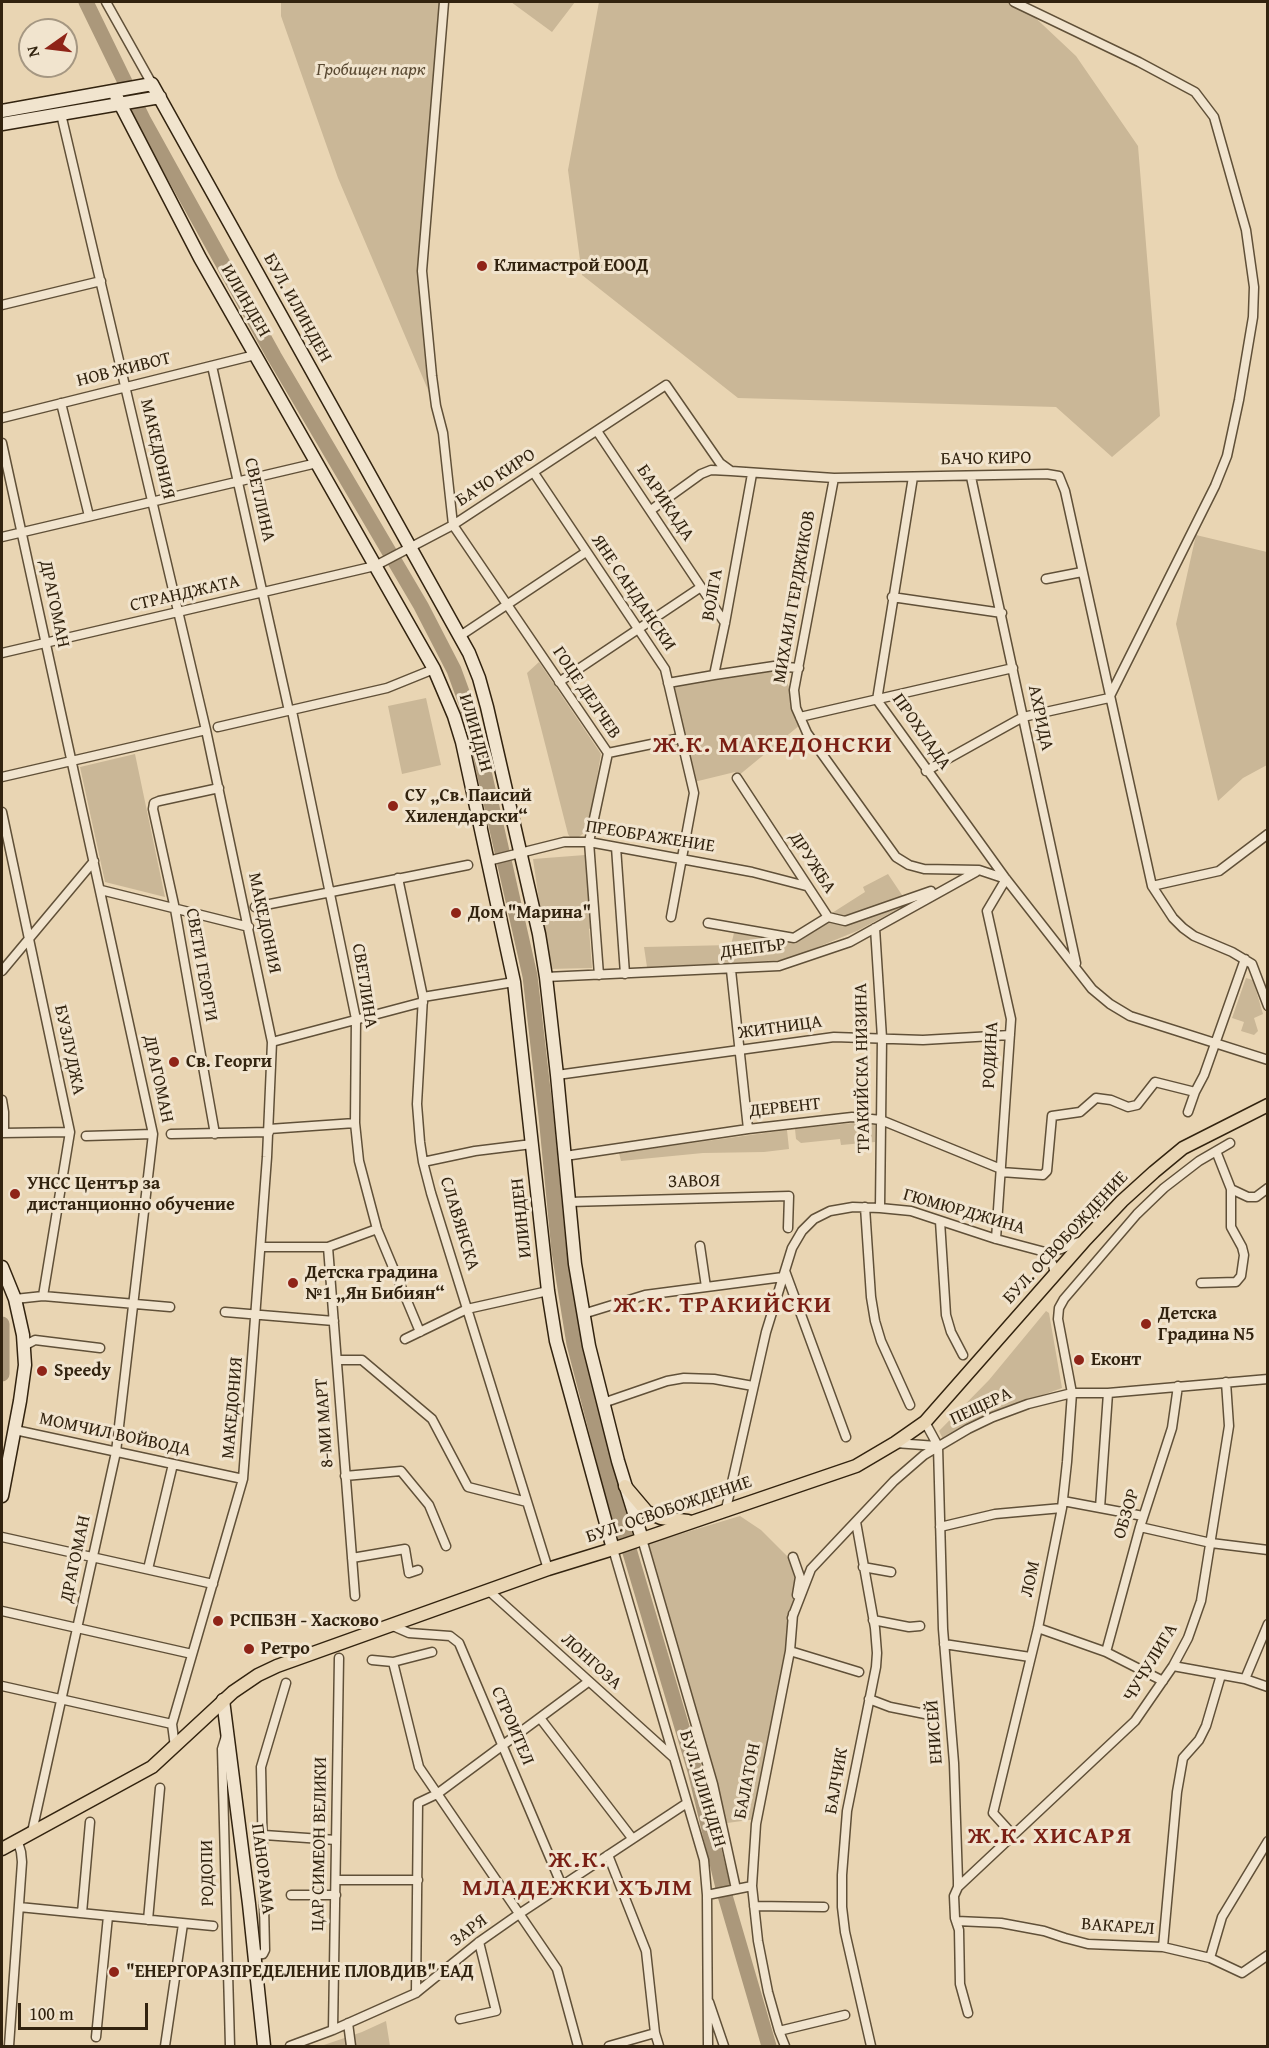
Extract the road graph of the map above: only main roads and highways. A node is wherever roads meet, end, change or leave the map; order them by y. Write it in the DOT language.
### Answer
graph roads {
  1 [pos="118,91"];
  2 [pos="160,98"];
  3 [pos="123,104"];
  4 [pos="2,111"];
  5 [pos="2,124"];
  6 [pos="410,549"];
  7 [pos="1268,1105"];
  8 [pos="2,1267"];
  9 [pos="625,1486"];
  10 [pos="2,1496"];
  11 [pos="693,1521"];
  12 [pos="638,1540"];
  13 [pos="615,1548"];
  14 [pos="223,1700"];
  15 [pos="227,1732"];
  16 [pos="7,1844"];
  17 [pos="264,2046"];
  1 -- 2 [label="main road, БУЛ. ИЛИНДЕН"];
  1 -- 3 [label="main road"];
  1 -- 4 [label="main road"];
  2 -- 3 [label="main road"];
  2 -- 6 [label="main road, БУЛ. ИЛИНДЕН"];
  3 -- 5 [label="main road"];
  3 -- 13 [label="main road, ИЛИНДЕН"];
  6 -- 9 [label="main road, ИЛИНДЕН"];
  7 -- 11 [label="main road, БУЛ. ОСВОБОЖДЕНИЕ"];
  8 -- 10 [label="main road"];
  9 -- 11 [label="main road"];
  9 -- 12 [label="main road, ИЛИНДЕН"];
  11 -- 12 [label="main road, БУЛ. ОСВОБОЖДЕНИЕ"];
  12 -- 13 [label="main road, БУЛ. ОСВОБОЖДЕНИЕ"];
  13 -- 14 [label="main road, БУЛ. ОСВОБОЖДЕНИЕ"];
  14 -- 15 [label="main road, РОДОПИ"];
  14 -- 16 [label="main road, БУЛ. ОСВОБОЖДЕНИЕ"];
  15 -- 17 [label="main road, ПАНОРАМА"];
}
